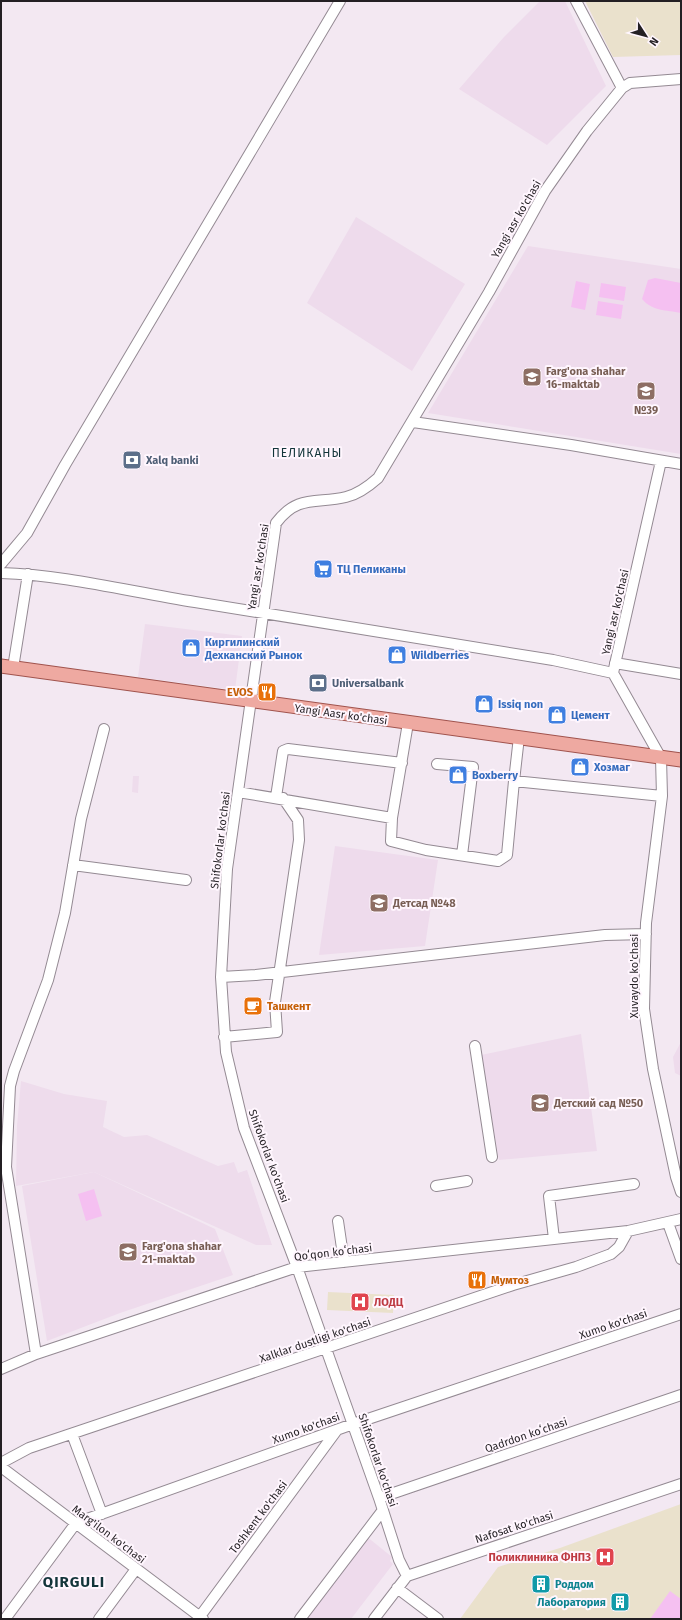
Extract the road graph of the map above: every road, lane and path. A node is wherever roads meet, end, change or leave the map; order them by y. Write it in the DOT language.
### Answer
graph roads {
  1 [pos="340,1"];
  2 [pos="576,1"];
  3 [pos="681,79"];
  4 [pos="622,88"];
  5 [pos="412,422"];
  6 [pos="661,462"];
  7 [pos="681,464"];
  8 [pos="1,564"];
  9 [pos="1,573"];
  10 [pos="28,574"];
  11 [pos="263,613"];
  12 [pos="7,667"];
  13 [pos="614,668"];
  14 [pos="681,674"];
  15 [pos="251,700"];
  16 [pos="408,724"];
  17 [pos="104,729"];
  18 [pos="519,737"];
  19 [pos="661,758"];
  20 [pos="681,760"];
  21 [pos="402,764"];
  22 [pos="437,764"];
  23 [pos="514,781"];
  24 [pos="238,792"];
  25 [pos="662,796"];
  26 [pos="280,798"];
  27 [pos="392,818"];
  28 [pos="462,855"];
  29 [pos="73,864"];
  30 [pos="186,880"];
  31 [pos="646,934"];
  32 [pos="279,971"];
  33 [pos="221,977"];
  34 [pos="224,1037"];
  35 [pos="475,1046"];
  36 [pos="492,1157"];
  37 [pos="467,1181"];
  38 [pos="634,1184"];
  39 [pos="436,1186"];
  40 [pos="681,1192"];
  41 [pos="681,1219"];
  42 [pos="338,1221"];
  43 [pos="668,1223"];
  44 [pos="628,1231"];
  45 [pos="554,1239"];
  46 [pos="681,1259"];
  47 [pos="344,1262"];
  48 [pos="297,1267"];
  49 [pos="681,1314"];
  50 [pos="327,1349"];
  51 [pos="36,1354"];
  52 [pos="1,1370"];
  53 [pos="681,1395"];
  54 [pos="353,1424"];
  55 [pos="338,1430"];
  56 [pos="72,1434"];
  57 [pos="1,1463"];
  58 [pos="3,1473"];
  59 [pos="681,1484"];
  60 [pos="379,1498"];
  61 [pos="383,1510"];
  62 [pos="102,1514"];
  63 [pos="76,1523"];
  64 [pos="136,1569"];
  65 [pos="407,1576"];
  66 [pos="397,1588"];
  67 [pos="200,1618"];
  68 [pos="6,1619"];
  69 [pos="99,1619"];
  70 [pos="300,1619"];
  71 [pos="374,1619"];
  72 [pos="438,1619"];
  1 -- 8 [label="street"];
  2 -- 4 [label="street"];
  3 -- 4 [label="street"];
  4 -- 5 [label="street, Yangi asr ko'chasi"];
  5 -- 6 [label="street"];
  5 -- 11 [label="street, Yangi asr ko'chasi"];
  6 -- 7 [label="street"];
  6 -- 13 [label="street, Yangi asr ko'chasi"];
  9 -- 10 [label="street"];
  10 -- 11 [label="street"];
  10 -- 12 [label="street"];
  11 -- 13 [label="street"];
  11 -- 15 [label="street, Yangi asr ko'chasi"];
  12 -- 15 [label="main road, Yangi Aasr ko'chasi"];
  13 -- 14 [label="street"];
  13 -- 19 [label="street"];
  15 -- 16 [label="main road, Yangi Aasr ko'chasi"];
  15 -- 24 [label="street, Shifokorlar ko'chasi"];
  16 -- 18 [label="main road, Yangi Aasr ko'chasi"];
  16 -- 21 [label="street"];
  17 -- 29 [label="street"];
  18 -- 19 [label="main road, Yangi Aasr ko'chasi"];
  18 -- 23 [label="street"];
  19 -- 20 [label="main road, Yangi Aasr ko'chasi"];
  19 -- 25 [label="street, Xuvaydo ko'chasi"];
  21 -- 26 [label="street"];
  21 -- 27 [label="street"];
  22 -- 28 [label="street"];
  23 -- 25 [label="street"];
  23 -- 28 [label="street"];
  24 -- 26 [label="street"];
  24 -- 33 [label="street, Shifokorlar ko'chasi"];
  25 -- 31 [label="street, Xuvaydo ko'chasi"];
  26 -- 27 [label="street"];
  26 -- 32 [label="street"];
  27 -- 28 [label="street"];
  29 -- 30 [label="street"];
  29 -- 51 [label="street"];
  31 -- 32 [label="street"];
  31 -- 40 [label="street, Xuvaydo ko'chasi"];
  32 -- 33 [label="street"];
  32 -- 34 [label="street"];
  33 -- 34 [label="street, Shifokorlar ko'chasi"];
  34 -- 48 [label="street, Shifokorlar ko'chasi"];
  35 -- 36 [label="street"];
  37 -- 39 [label="street"];
  38 -- 45 [label="street"];
  41 -- 43 [label="street, Qoʻqon koʻchasi"];
  42 -- 47 [label="street"];
  43 -- 44 [label="street, Qoʻqon koʻchasi"];
  43 -- 46 [label="street"];
  44 -- 45 [label="street, Qoʻqon koʻchasi"];
  44 -- 50 [label="street, Xalklar dustligi ko'chasi"];
  45 -- 47 [label="street, Qoʻqon koʻchasi"];
  47 -- 48 [label="street, Qoʻqon koʻchasi"];
  48 -- 50 [label="street, Shifokorlar ko'chasi"];
  48 -- 51 [label="street, Qoʻqon koʻchasi"];
  49 -- 54 [label="street, Xumo ko'chasi"];
  50 -- 54 [label="street, Shifokorlar ko'chasi"];
  50 -- 56 [label="street, Xalklar dustligi ko'chasi"];
  51 -- 52 [label="street, Qoʻqon koʻchasi"];
  53 -- 60 [label="street, Qadrdon koʻchasi"];
  54 -- 55 [label="street, Xumo ko'chasi"];
  54 -- 60 [label="street, Shifokorlar ko'chasi"];
  55 -- 62 [label="street, Xumo ko'chasi"];
  55 -- 67 [label="street, Toshkent ko'chasi"];
  56 -- 57 [label="street, Xalklar dustligi ko'chasi"];
  56 -- 62 [label="street"];
  58 -- 63 [label="street, Marg'ilon ko'chasi"];
  59 -- 65 [label="street, Nafosat ko'chasi"];
  60 -- 61 [label="street, Shifokorlar ko'chasi"];
  61 -- 65 [label="street, Shifokorlar ko'chasi"];
  61 -- 70 [label="street"];
  62 -- 63 [label="street, Xumo ko'chasi"];
  63 -- 64 [label="street, Marg'ilon ko'chasi"];
  63 -- 68 [label="street"];
  64 -- 67 [label="street, Marg'ilon ko'chasi"];
  64 -- 69 [label="street"];
  65 -- 66 [label="street"];
  66 -- 71 [label="street"];
  66 -- 72 [label="street"];
}
